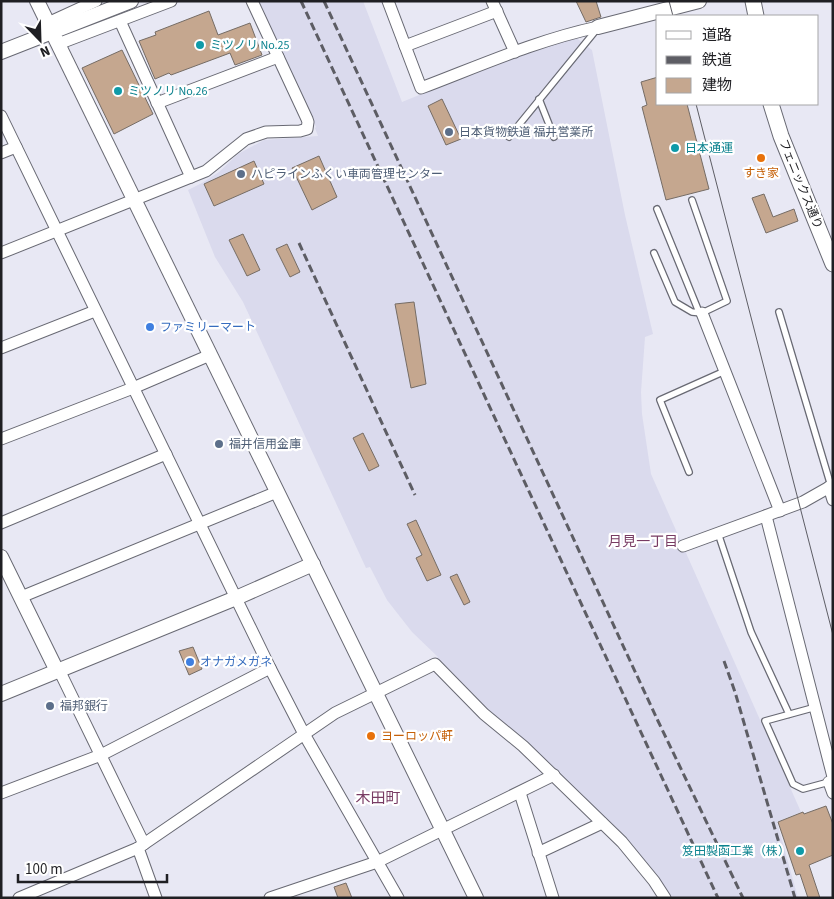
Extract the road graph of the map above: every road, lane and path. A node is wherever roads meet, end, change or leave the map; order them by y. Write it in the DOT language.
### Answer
graph roads {
  1 [pos="37,1"];
  2 [pos="96,1"];
  3 [pos="131,1"];
  4 [pos="171,1"];
  5 [pos="252,1"];
  6 [pos="388,1"];
  7 [pos="699,1"];
  8 [pos="753,1"];
  9 [pos="494,6"];
  10 [pos="756,15"];
  11 [pos="120,21"];
  12 [pos="598,27"];
  13 [pos="53,33"];
  14 [pos="405,46"];
  15 [pos="1,52"];
  16 [pos="514,52"];
  17 [pos="278,57"];
  18 [pos="539,99"];
  19 [pos="157,104"];
  20 [pos="770,105"];
  21 [pos="1,116"];
  22 [pos="509,137"];
  23 [pos="554,137"];
  24 [pos="16,147"];
  25 [pos="1,153"];
  26 [pos="190,177"];
  27 [pos="135,200"];
  28 [pos="692,200"];
  29 [pos="657,210"];
  30 [pos="56,231"];
  31 [pos="654,253"];
  32 [pos="1,254"];
  33 [pos="833,264"];
  34 [pos="95,311"];
  35 [pos="701,312"];
  36 [pos="779,312"];
  37 [pos="1,348"];
  38 [pos="210,355"];
  39 [pos="725,371"];
  40 [pos="133,388"];
  41 [pos="1,440"];
  42 [pos="166,454"];
  43 [pos="689,472"];
  44 [pos="831,486"];
  45 [pos="277,492"];
  46 [pos="833,500"];
  47 [pos="780,511"];
  48 [pos="766,516"];
  49 [pos="1,523"];
  50 [pos="200,524"];
  51 [pos="718,533"];
  52 [pos="682,546"];
  53 [pos="1,557"];
  54 [pos="313,564"];
  55 [pos="21,597"];
  56 [pos="236,598"];
  57 [pos="270,668"];
  58 [pos="58,671"];
  59 [pos="376,693"];
  60 [pos="1,694"];
  61 [pos="816,707"];
  62 [pos="789,714"];
  63 [pos="304,734"];
  64 [pos="101,755"];
  65 [pos="554,776"];
  66 [pos="831,780"];
  67 [pos="1,793"];
  68 [pos="520,793"];
  69 [pos="833,793"];
  70 [pos="602,823"];
  71 [pos="442,829"];
  72 [pos="141,846"];
  73 [pos="538,853"];
  74 [pos="377,862"];
  75 [pos="19,898"];
  76 [pos="156,898"];
  77 [pos="270,898"];
  78 [pos="398,898"];
  79 [pos="476,898"];
  80 [pos="553,898"];
  81 [pos="665,898"];
  1 -- 13 [label="street"];
  2 -- 13 [label="street"];
  3 -- 13 [label="street"];
  4 -- 11 [label="street"];
  5 -- 17 [label="street"];
  6 -- 14 [label="street"];
  7 -- 12 [label="street"];
  8 -- 10 [label="main road"];
  9 -- 14 [label="street"];
  9 -- 16 [label="street"];
  11 -- 13 [label="street"];
  11 -- 19 [label="street"];
  12 -- 16 [label="street"];
  12 -- 18 [label="lane"];
  13 -- 15 [label="street"];
  13 -- 27 [label="street"];
  14 -- 16 [label="street"];
  17 -- 19 [label="street"];
  17 -- 26 [label="street"];
  18 -- 22 [label="lane"];
  18 -- 23 [label="lane"];
  19 -- 26 [label="street"];
  20 -- 33 [label="main road, フェニックス通り"];
  21 -- 24 [label="street"];
  24 -- 25 [label="street"];
  24 -- 30 [label="street"];
  26 -- 27 [label="street"];
  27 -- 30 [label="street"];
  27 -- 38 [label="street"];
  28 -- 35 [label="lane"];
  29 -- 35 [label="lane"];
  30 -- 32 [label="street"];
  30 -- 34 [label="street"];
  31 -- 35 [label="lane"];
  34 -- 37 [label="street"];
  34 -- 40 [label="street"];
  35 -- 39 [label="street"];
  36 -- 44 [label="lane"];
  38 -- 40 [label="street"];
  38 -- 45 [label="street"];
  39 -- 43 [label="lane"];
  39 -- 47 [label="street"];
  40 -- 41 [label="street"];
  40 -- 42 [label="street"];
  42 -- 49 [label="street"];
  42 -- 50 [label="street"];
  44 -- 46 [label="street"];
  44 -- 47 [label="street"];
  45 -- 50 [label="street"];
  45 -- 54 [label="street"];
  47 -- 48 [label="street"];
  48 -- 51 [label="street"];
  48 -- 61 [label="street"];
  50 -- 55 [label="street"];
  50 -- 56 [label="street"];
  51 -- 52 [label="street"];
  51 -- 62 [label="lane"];
  53 -- 55 [label="street"];
  54 -- 56 [label="street"];
  54 -- 59 [label="street"];
  55 -- 58 [label="street"];
  56 -- 57 [label="street"];
  56 -- 58 [label="street"];
  57 -- 63 [label="street"];
  57 -- 64 [label="street"];
  58 -- 60 [label="street"];
  58 -- 64 [label="street"];
  59 -- 63 [label="street"];
  59 -- 65 [label="street"];
  59 -- 71 [label="street"];
  61 -- 62 [label="lane"];
  61 -- 66 [label="street"];
  62 -- 66 [label="lane"];
  63 -- 72 [label="street"];
  63 -- 74 [label="street"];
  64 -- 67 [label="street"];
  64 -- 72 [label="street"];
  65 -- 68 [label="street"];
  65 -- 70 [label="street"];
  66 -- 69 [label="street"];
  68 -- 71 [label="street"];
  68 -- 73 [label="street"];
  70 -- 73 [label="street"];
  70 -- 81 [label="street"];
  71 -- 74 [label="street"];
  71 -- 79 [label="street"];
  72 -- 75 [label="street"];
  72 -- 76 [label="street"];
  73 -- 80 [label="street"];
  74 -- 77 [label="street"];
  74 -- 78 [label="street"];
}
